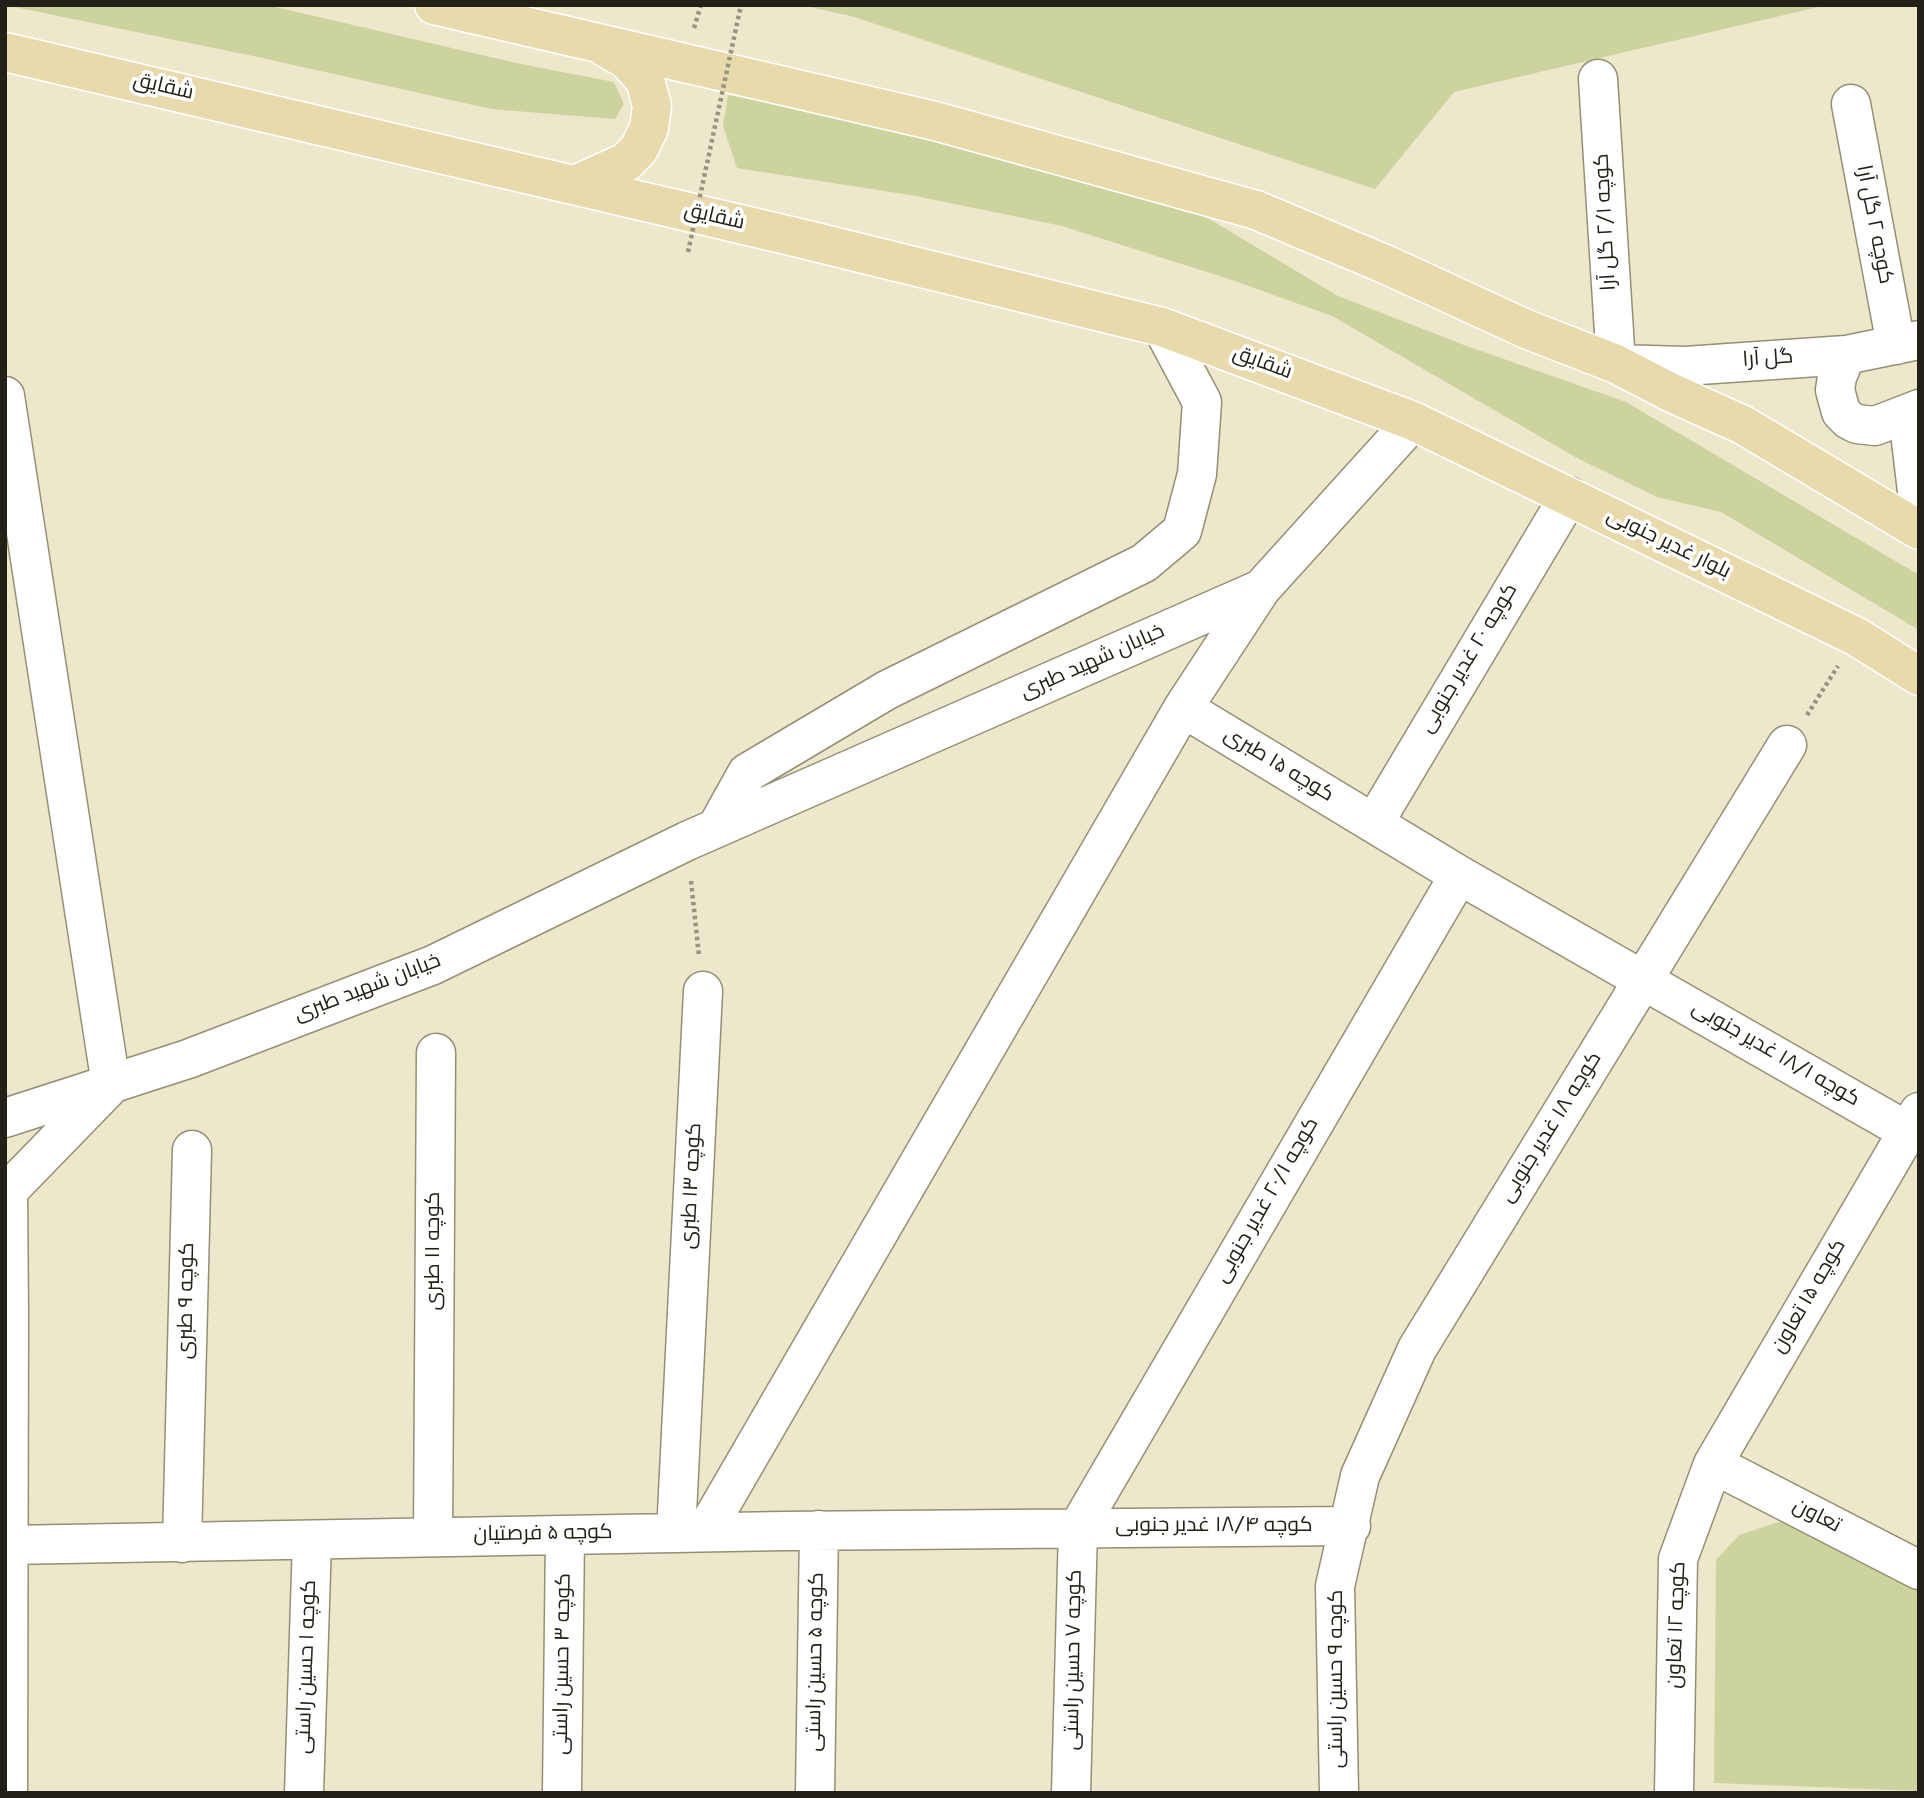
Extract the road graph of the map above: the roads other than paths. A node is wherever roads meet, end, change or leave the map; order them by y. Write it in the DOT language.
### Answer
graph roads {
  1 [pos="433,5"];
  2 [pos="596,41"];
  3 [pos="5,52"];
  4 [pos="1598,79"];
  5 [pos="1851,104"];
  6 [pos="575,185"];
  7 [pos="1162,327"];
  8 [pos="1907,343"];
  9 [pos="1846,355"];
  10 [pos="1616,364"];
  11 [pos="5,397"];
  12 [pos="1919,409"];
  13 [pos="1919,416"];
  14 [pos="1413,421"];
  15 [pos="1569,496"];
  16 [pos="1919,508"];
  17 [pos="1919,530"];
  18 [pos="1261,589"];
  19 [pos="1919,676"];
  20 [pos="1183,708"];
  21 [pos="1787,745"];
  22 [pos="1374,824"];
  23 [pos="702,834"];
  24 [pos="1459,875"];
  25 [pos="1644,979"];
  26 [pos="703,991"];
  27 [pos="436,1053"];
  28 [pos="111,1085"];
  29 [pos="5,1118"];
  30 [pos="1913,1122"];
  31 [pos="192,1150"];
  32 [pos="6,1188"];
  33 [pos="7,1312"];
  34 [pos="1713,1464"];
  35 [pos="1351,1526"];
  36 [pos="1078,1528"];
  37 [pos="819,1531"];
  38 [pos="690,1533"];
  39 [pos="565,1535"];
  40 [pos="433,1537"];
  41 [pos="312,1540"];
  42 [pos="182,1543"];
  43 [pos="8,1545"];
  44 [pos="1919,1570"];
  45 [pos="8,1793"];
  46 [pos="304,1793"];
  47 [pos="562,1793"];
  48 [pos="815,1793"];
  49 [pos="1072,1793"];
  50 [pos="1339,1793"];
  51 [pos="1674,1793"];
  1 -- 2 [label="main road"];
  2 -- 6 [label="main road"];
  2 -- 10 [label="main road"];
  3 -- 6 [label="main road, شقایق"];
  4 -- 10 [label="street, کوچه ۲/۱ گل آرا"];
  5 -- 8 [label="street, کوچه ۲ گل آرا"];
  6 -- 7 [label="main road, شقایق"];
  7 -- 14 [label="main road, شقایق"];
  7 -- 23 [label="street"];
  8 -- 9 [label="street, گل آرا"];
  9 -- 10 [label="street, گل آرا"];
  9 -- 12 [label="street"];
  10 -- 17 [label="main road"];
  11 -- 28 [label="street"];
  13 -- 16 [label="street"];
  14 -- 15 [label="main road, بلوار غدیر جنوبی"];
  14 -- 18 [label="street, خیابان شهید طبری"];
  15 -- 19 [label="main road, بلوار غدیر جنوبی"];
  15 -- 22 [label="street, کوچه ۲۰ غدیر جنوبی"];
  18 -- 20 [label="street"];
  18 -- 23 [label="street, خیابان شهید طبری"];
  20 -- 22 [label="street, کوچه ۱۵ طبری"];
  20 -- 38 [label="street"];
  21 -- 25 [label="street, کوچه ۱۸ غدیر جنوبی"];
  22 -- 24 [label="street, کوچه ۱۵ طبری"];
  23 -- 28 [label="street, خیابان شهید طبری"];
  24 -- 25 [label="street, کوچه ۱۸/۱ غدیر جنوبی"];
  24 -- 36 [label="street, کوچه ۲۰/۱ غدیر جنوبی"];
  25 -- 30 [label="street, کوچه ۱۸/۱ غدیر جنوبی"];
  25 -- 35 [label="street, کوچه ۱۸ غدیر جنوبی"];
  26 -- 38 [label="street, کوچه ۱۳ طبری"];
  27 -- 40 [label="street, کوچه ۱۱ طبری"];
  28 -- 29 [label="street, خیابان شهید طبری"];
  28 -- 32 [label="street"];
  30 -- 34 [label="street, کوچه ۱۵ تعاون"];
  31 -- 42 [label="street, کوچه ۹ طبری"];
  32 -- 33 [label="street"];
  33 -- 43 [label="street"];
  34 -- 44 [label="street, تعاون"];
  34 -- 51 [label="street, کوچه ۱۲ تعاون"];
  35 -- 36 [label="street, کوچه ۱۸/۴ غدیر جنوبی"];
  35 -- 50 [label="street, کوچه ۹ حسین راستی"];
  36 -- 37 [label="street, کوچه ۵ فرصتیان"];
  36 -- 49 [label="street, کوچه ۷ حسین راستی"];
  37 -- 38 [label="street, کوچه ۵ فرصتیان"];
  37 -- 48 [label="street, کوچه ۵ حسین راستی"];
  38 -- 39 [label="street, کوچه ۵ فرصتیان"];
  39 -- 40 [label="street, کوچه ۵ فرصتیان"];
  39 -- 47 [label="street, کوچه ۳ حسین راستی"];
  40 -- 41 [label="street, کوچه ۵ فرصتیان"];
  41 -- 42 [label="street, کوچه ۵ فرصتیان"];
  41 -- 46 [label="street, کوچه ۱ حسین راستی"];
  42 -- 43 [label="street, کوچه ۵ فرصتیان"];
  43 -- 45 [label="street"];
}
